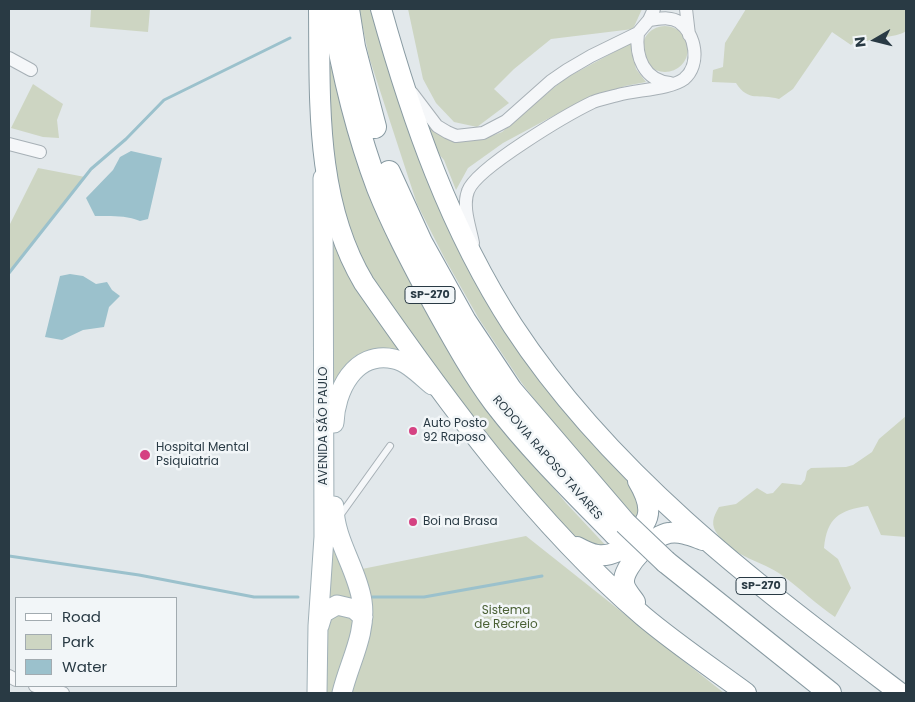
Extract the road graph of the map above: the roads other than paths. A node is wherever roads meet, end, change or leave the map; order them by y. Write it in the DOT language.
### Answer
graph roads {
  1 [pos="319,9"];
  2 [pos="332,9"];
  3 [pos="348,9"];
  4 [pos="381,9"];
  5 [pos="686,9"];
  6 [pos="652,14"];
  7 [pos="638,34"];
  8 [pos="689,35"];
  9 [pos="9,58"];
  10 [pos="396,64"];
  11 [pos="32,70"];
  12 [pos="676,83"];
  13 [pos="9,144"];
  14 [pos="40,152"];
  15 [pos="323,160"];
  16 [pos="476,260"];
  17 [pos="450,400"];
  18 [pos="390,446"];
  19 [pos="630,468"];
  20 [pos="335,522"];
  21 [pos="620,529"];
  22 [pos="564,541"];
  23 [pos="709,543"];
  24 [pos="661,567"];
  25 [pos="643,616"];
  26 [pos="362,617"];
  27 [pos="318,626"];
  28 [pos="39,687"];
  29 [pos="63,693"];
  30 [pos="317,693"];
  31 [pos="342,693"];
  32 [pos="746,693"];
  33 [pos="812,693"];
  34 [pos="830,693"];
  35 [pos="900,693"];
  1 -- 15 [label="highway"];
  2 -- 21 [label="highway, RODOVIA RAPOSO TAVARES / SP-270"];
  3 -- 21 [label="highway, RODOVIA RAPOSO TAVARES / SP-270"];
  4 -- 10 [label="highway, SP-270"];
  5 -- 8 [label="street"];
  6 -- 7 [label="street"];
  6 -- 8 [label="street"];
  7 -- 10 [label="street"];
  7 -- 12 [label="street"];
  8 -- 12 [label="street"];
  9 -- 11 [label="street"];
  10 -- 16 [label="highway, SP-270"];
  12 -- 16 [label="street"];
  13 -- 14 [label="street"];
  15 -- 17 [label="highway"];
  15 -- 27 [label="main road, AVENIDA SÃO PAULO"];
  16 -- 19 [label="highway, SP-270"];
  17 -- 20 [label="main road, AVENIDA SÃO PAULO"];
  17 -- 22 [label="highway"];
  18 -- 20 [label="lane"];
  19 -- 22 [label="highway"];
  19 -- 23 [label="highway, SP-270"];
  20 -- 26 [label="main road, AVENIDA SÃO PAULO"];
  21 -- 24 [label="highway, RODOVIA RAPOSO TAVARES / SP-270"];
  22 -- 25 [label="highway"];
  23 -- 25 [label="highway"];
  23 -- 35 [label="highway, SP-270"];
  24 -- 33 [label="highway, RODOVIA RAPOSO TAVARES / SP-270"];
  24 -- 34 [label="highway, RODOVIA RAPOSO TAVARES / SP-270"];
  25 -- 32 [label="highway"];
  26 -- 27 [label="main road"];
  26 -- 31 [label="main road, AVENIDA SÃO PAULO"];
  27 -- 30 [label="main road, AVENIDA SÃO PAULO"];
  28 -- 29 [label="street"];
}
